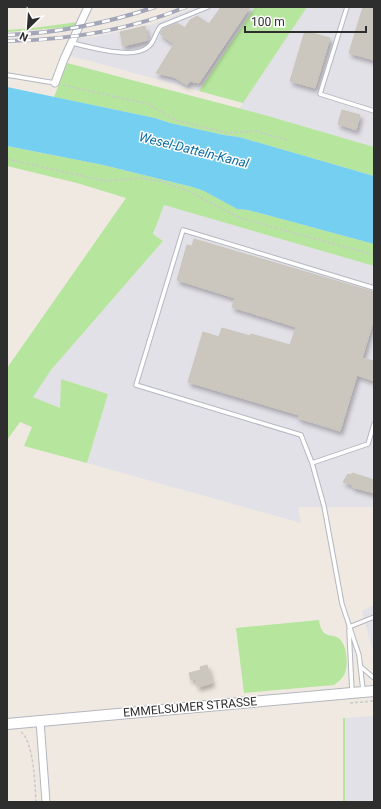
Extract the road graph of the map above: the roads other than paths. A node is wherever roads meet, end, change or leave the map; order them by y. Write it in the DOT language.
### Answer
graph roads {
  1 [pos="88,7"];
  2 [pos="208,7"];
  3 [pos="347,7"];
  4 [pos="72,43"];
  5 [pos="7,76"];
  6 [pos="55,83"];
  7 [pos="374,111"];
  8 [pos="374,288"];
  9 [pos="374,424"];
  10 [pos="312,463"];
  11 [pos="374,617"];
  12 [pos="349,627"];
  13 [pos="360,665"];
  14 [pos="374,678"];
  15 [pos="369,691"];
  16 [pos="352,692"];
  17 [pos="40,721"];
  18 [pos="7,724"];
  19 [pos="46,802"];
  1 -- 4 [label="street"];
  2 -- 4 [label="lane"];
  3 -- 7 [label="lane"];
  4 -- 6 [label="street"];
  5 -- 6 [label="lane"];
  8 -- 10 [label="lane"];
  9 -- 10 [label="lane"];
  10 -- 12 [label="lane"];
  11 -- 12 [label="lane"];
  12 -- 13 [label="lane"];
  12 -- 16 [label="lane"];
  13 -- 14 [label="lane"];
  13 -- 15 [label="lane"];
  15 -- 16 [label="street, EMMELSUMER STRASSE"];
  16 -- 17 [label="street, EMMELSUMER STRASSE"];
  17 -- 18 [label="street, EMMELSUMER STRASSE"];
  17 -- 19 [label="street"];
}
